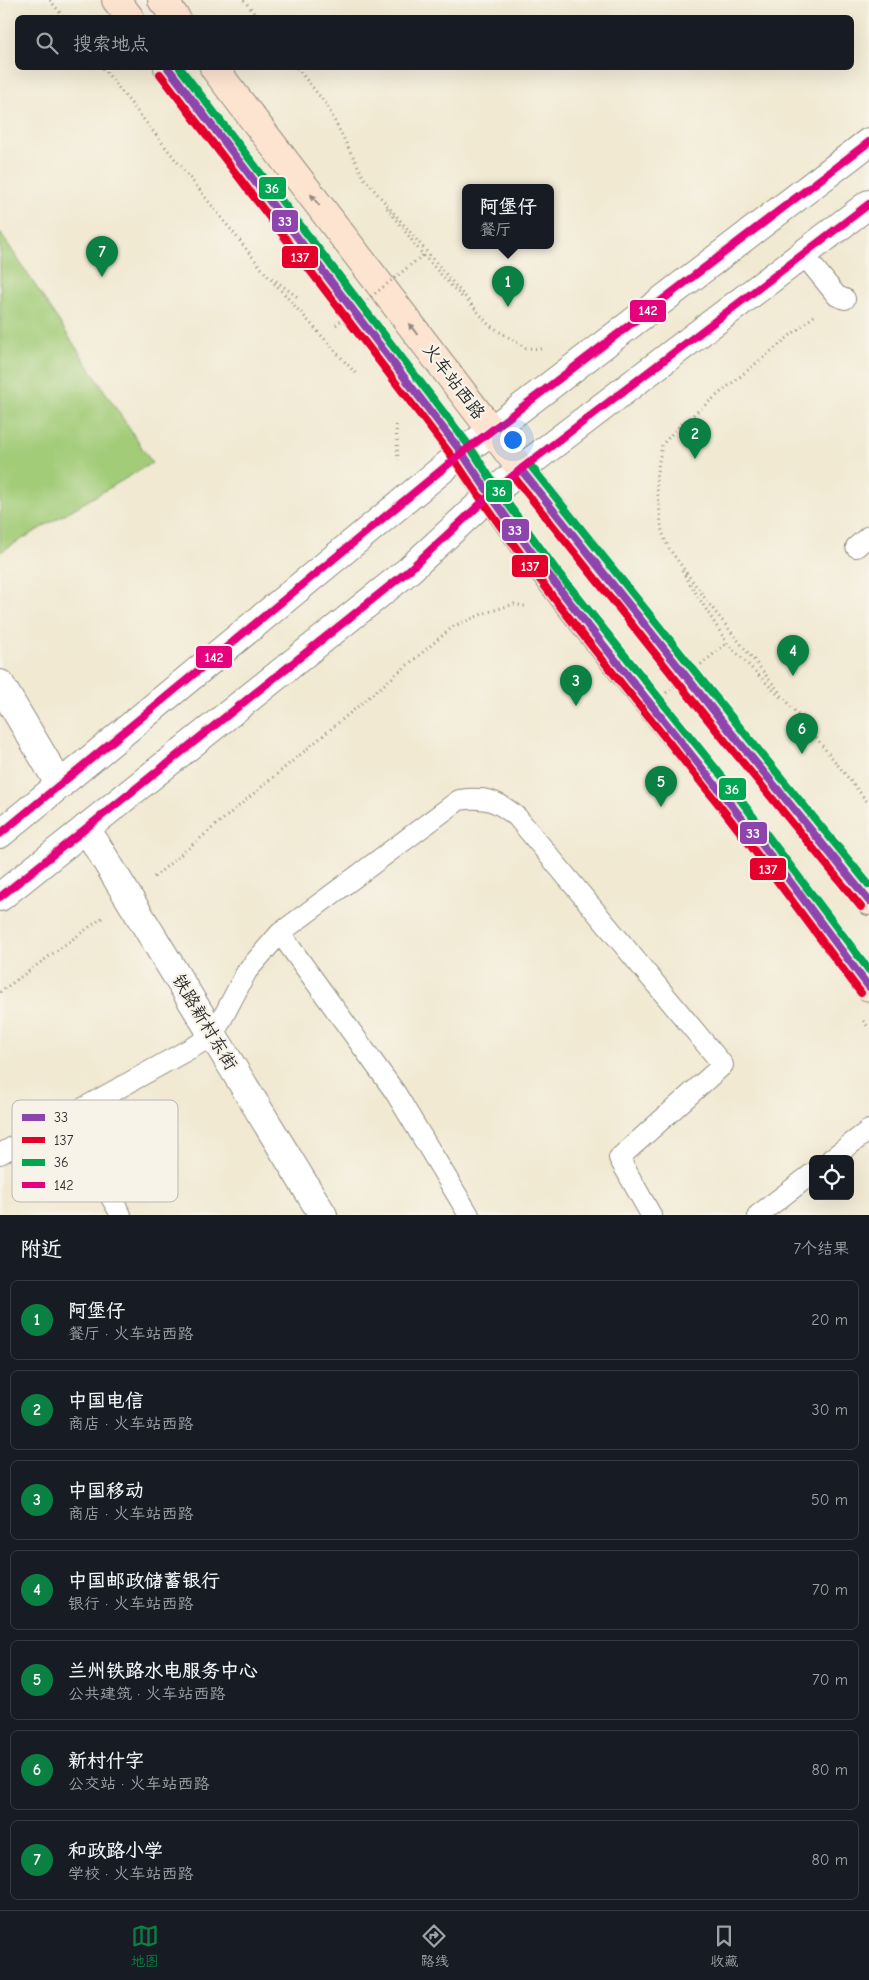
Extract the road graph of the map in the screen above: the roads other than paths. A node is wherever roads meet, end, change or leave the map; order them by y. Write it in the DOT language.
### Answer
graph roads {
  1 [pos="116,0"];
  2 [pos="162,0"];
  3 [pos="128,15"];
  4 [pos="174,15"];
  5 [pos="170,70"];
  6 [pos="216,70"];
  7 [pos="869,142"];
  8 [pos="869,204"];
  9 [pos="803,254"];
  10 [pos="841,298"];
  11 [pos="491,430"];
  12 [pos="462,453"];
  13 [pos="521,469"];
  14 [pos="489,496"];
  15 [pos="0,684"];
  16 [pos="60,785"];
  17 [pos="86,828"];
  18 [pos="0,834"];
  19 [pos="867,895"];
  20 [pos="0,897"];
  21 [pos="280,933"];
  22 [pos="869,987"];
  23 [pos="213,1036"];
  24 [pos="96,1100"];
  25 [pos="869,1130"];
  26 [pos="12,1147"];
  27 [pos="0,1154"];
  28 [pos="836,1155"];
  29 [pos="809,1176"];
  30 [pos="114,1202"];
  31 [pos="121,1215"];
  32 [pos="322,1215"];
  33 [pos="468,1215"];
  34 [pos="651,1215"];
  35 [pos="758,1215"];
  1 -- 3 [label="main road"];
  2 -- 4 [label="main road"];
  5 -- 12 [label="main road, 火车站西路"];
  11 -- 6 [label="main road, 火车站西路, one-way"];
  7 -- 11 [label="street"];
  8 -- 9 [label="street"];
  9 -- 10 [label="lane"];
  9 -- 13 [label="street"];
  11 -- 12 [label="street"];
  11 -- 13 [label="main road, 火车站西路"];
  12 -- 14 [label="main road, 火车站西路"];
  12 -- 16 [label="street"];
  13 -- 14 [label="street"];
  13 -- 19 [label="main road, 火车站西路"];
  14 -- 17 [label="street"];
  14 -- 22 [label="main road, 火车站西路"];
  15 -- 16 [label="street"];
  16 -- 18 [label="street"];
  17 -- 20 [label="street"];
  17 -- 23 [label="street, 铁路新村东街"];
  21 -- 23 [label="lane"];
  21 -- 33 [label="lane"];
  21 -- 34 [label="lane"];
  23 -- 24 [label="lane"];
  23 -- 32 [label="street, 铁路新村东街"];
  25 -- 28 [label="lane"];
  26 -- 27 [label="lane"];
  29 -- 35 [label="lane"];
  30 -- 31 [label="lane"];
}
